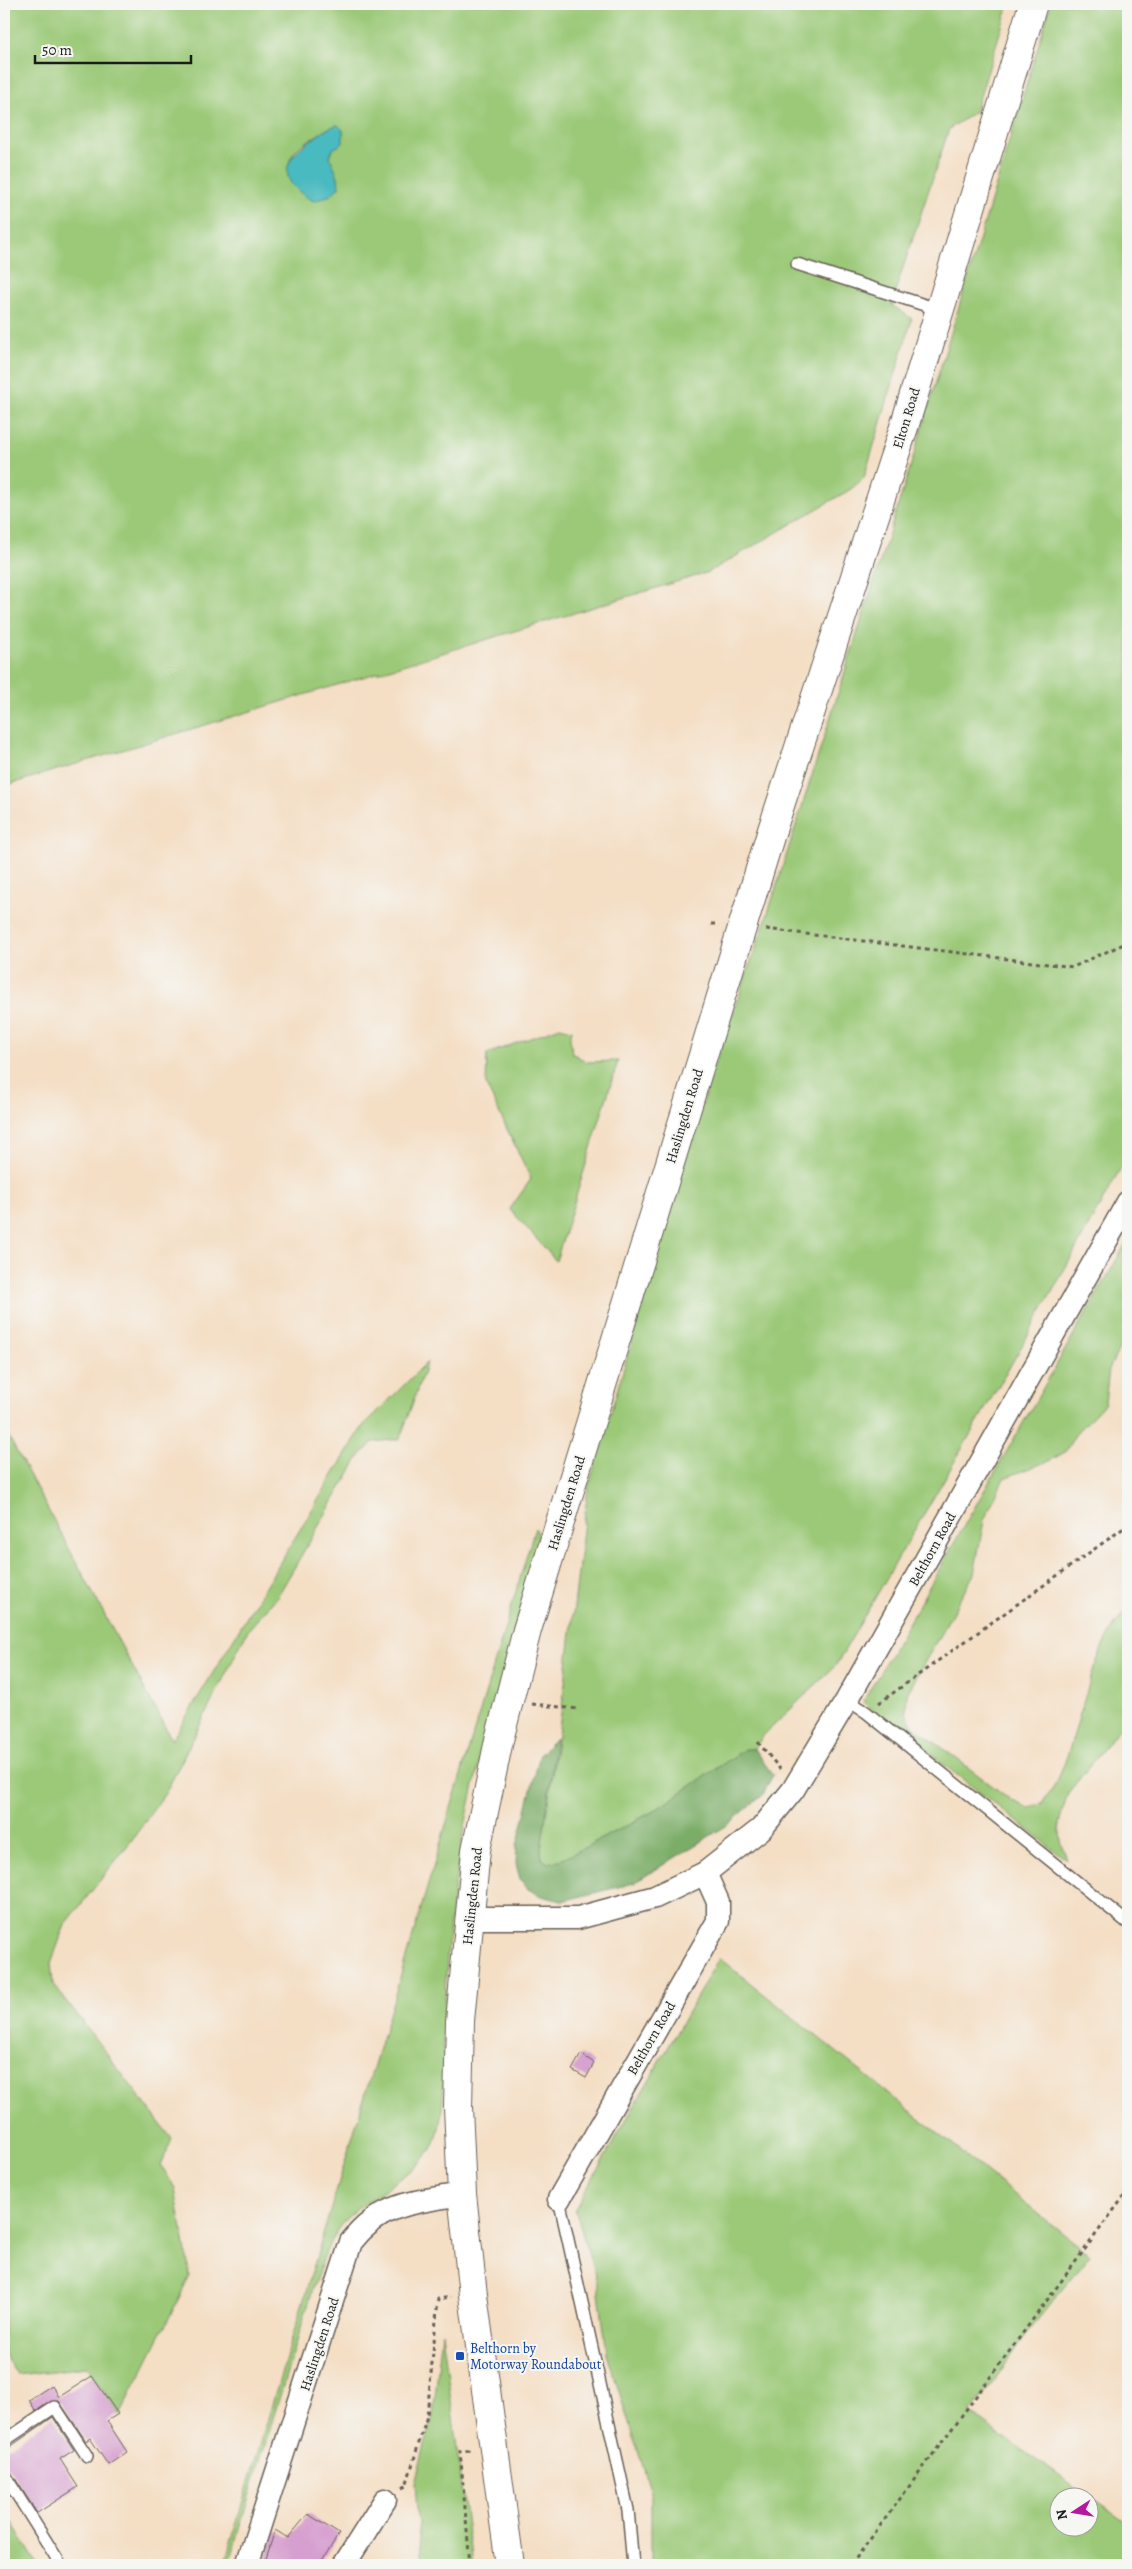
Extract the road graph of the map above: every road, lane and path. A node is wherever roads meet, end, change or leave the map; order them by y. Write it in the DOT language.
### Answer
graph roads {
  1 [pos="1033,4"];
  2 [pos="797,264"];
  3 [pos="940,310"];
  4 [pos="772,830"];
  5 [pos="742,926"];
  6 [pos="1128,942"];
  7 [pos="1128,1202"];
  8 [pos="1128,1525"];
  9 [pos="847,1700"];
  10 [pos="509,1701"];
  11 [pos="578,1709"];
  12 [pos="866,1712"];
  13 [pos="758,1742"];
  14 [pos="796,1786"];
  15 [pos="705,1872"];
  16 [pos="468,1918"];
  17 [pos="1128,1923"];
  18 [pos="1128,2191"];
  19 [pos="462,2194"];
  20 [pos="559,2199"];
  21 [pos="473,2296"];
  22 [pos="4,2441"];
  23 [pos="493,2448"];
  24 [pos="87,2456"];
  25 [pos="4,2474"];
  26 [pos="384,2500"];
  27 [pos="61,2565"];
  28 [pos="248,2565"];
  29 [pos="344,2565"];
  30 [pos="470,2565"];
  31 [pos="510,2565"];
  32 [pos="633,2565"];
  33 [pos="851,2565"];
  1 -- 3 [label="main road, Elton Road"];
  2 -- 3 [label="lane"];
  3 -- 4 [label="main road, Elton Road"];
  4 -- 5 [label="main road, Haslingden Road"];
  5 -- 6 [label="path"];
  5 -- 10 [label="main road, Haslingden Road"];
  7 -- 9 [label="street, Belthorn Road"];
  8 -- 12 [label="path"];
  9 -- 12 [label="lane"];
  9 -- 14 [label="street, Belthorn Road"];
  10 -- 11 [label="path"];
  10 -- 16 [label="main road, Haslingden Road"];
  12 -- 17 [label="lane"];
  13 -- 14 [label="path"];
  14 -- 15 [label="street, Belthorn Road"];
  15 -- 16 [label="street, Belthorn Road"];
  15 -- 20 [label="street, Belthorn Road"];
  16 -- 19 [label="main road, Haslingden Road"];
  18 -- 33 [label="path"];
  19 -- 21 [label="main road, Haslingden Road"];
  19 -- 28 [label="street, Haslingden Road"];
  20 -- 32 [label="lane"];
  21 -- 23 [label="main road, Haslingden Road"];
  21 -- 26 [label="path"];
  22 -- 24 [label="lane"];
  23 -- 30 [label="path"];
  23 -- 31 [label="main road, Haslingden Road"];
  25 -- 27 [label="lane"];
  26 -- 29 [label="street"];
}
